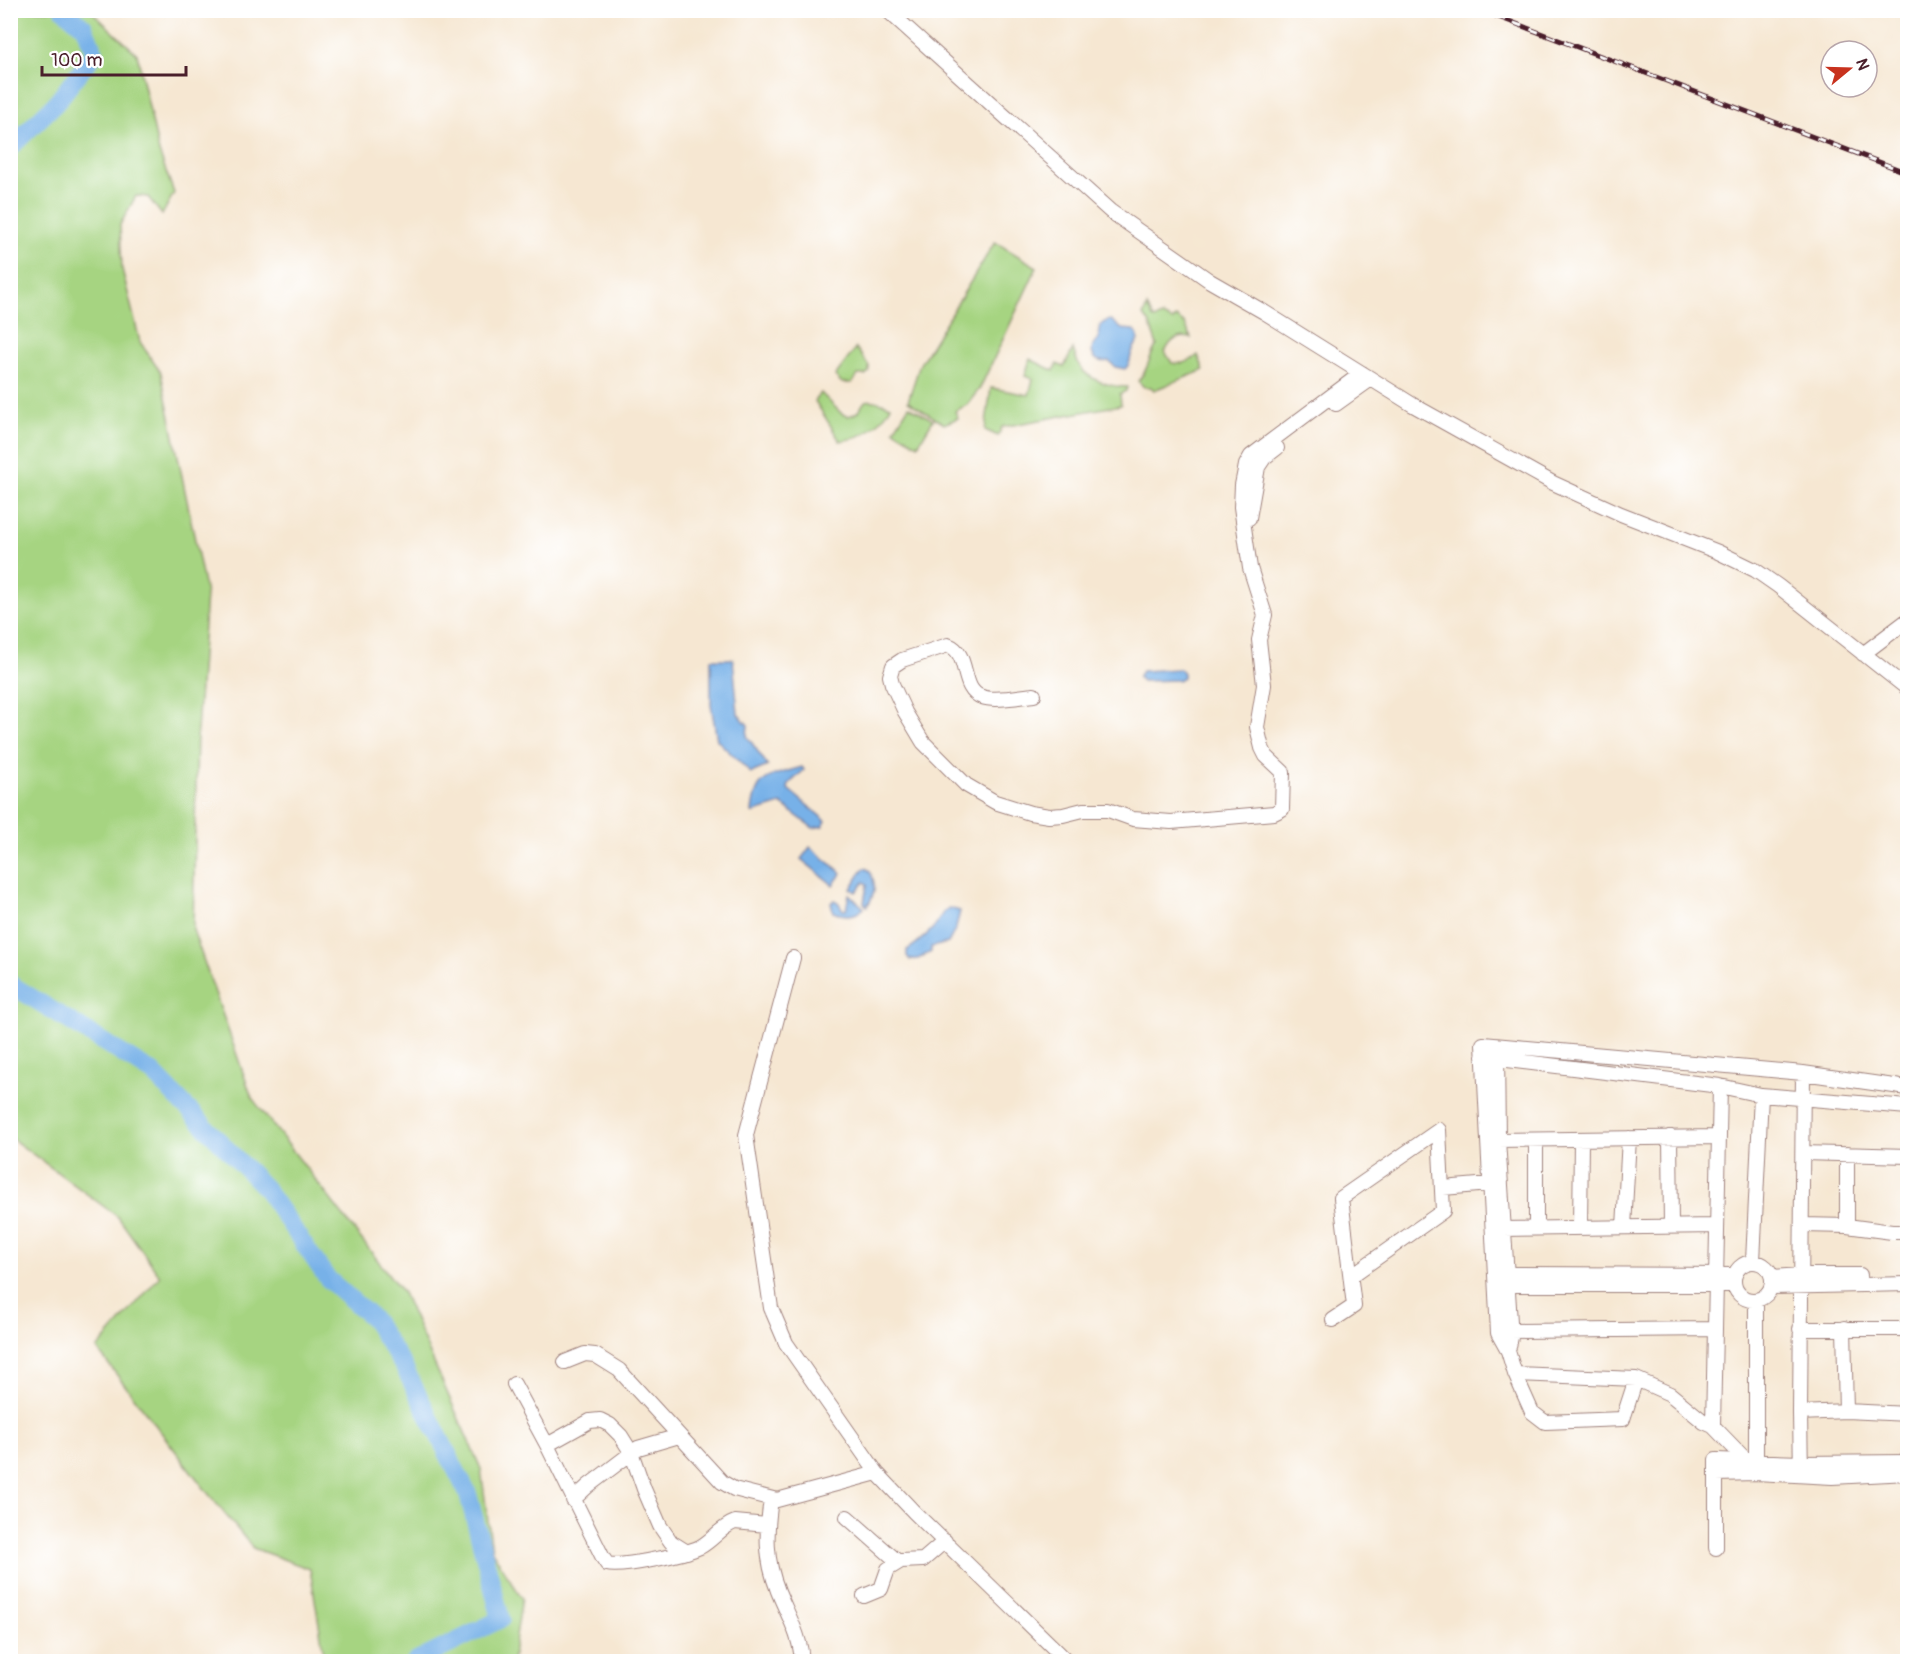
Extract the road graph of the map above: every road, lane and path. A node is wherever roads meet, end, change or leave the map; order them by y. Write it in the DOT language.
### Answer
graph roads {
  1 [pos="887,10"];
  2 [pos="1366,376"];
  3 [pos="1907,621"];
  4 [pos="1863,654"];
  5 [pos="1908,689"];
  6 [pos="1034,695"];
  7 [pos="793,958"];
  8 [pos="1581,1053"];
  9 [pos="1492,1054"];
  10 [pos="1622,1056"];
  11 [pos="1667,1061"];
  12 [pos="1710,1064"];
  13 [pos="1753,1068"];
  14 [pos="1579,1069"];
  15 [pos="1803,1073"];
  16 [pos="1620,1074"];
  17 [pos="1664,1079"];
  18 [pos="1846,1079"];
  19 [pos="1715,1085"];
  20 [pos="1889,1085"];
  21 [pos="1908,1088"];
  22 [pos="1754,1093"];
  23 [pos="1803,1099"];
  24 [pos="1845,1102"];
  25 [pos="1888,1106"];
  26 [pos="1908,1107"];
  27 [pos="1670,1137"];
  28 [pos="1719,1137"];
  29 [pos="1629,1138"];
  30 [pos="1581,1139"];
  31 [pos="1498,1140"];
  32 [pos="1536,1140"];
  33 [pos="1803,1153"];
  34 [pos="1847,1154"];
  35 [pos="1908,1156"];
  36 [pos="1496,1186"];
  37 [pos="1443,1188"];
  38 [pos="1803,1225"];
  39 [pos="1671,1226"];
  40 [pos="1717,1226"];
  41 [pos="1847,1226"];
  42 [pos="1624,1227"];
  43 [pos="1536,1228"];
  44 [pos="1580,1228"];
  45 [pos="1504,1229"];
  46 [pos="1908,1232"];
  47 [pos="1753,1261"];
  48 [pos="1351,1276"];
  49 [pos="1908,1276"];
  50 [pos="1507,1280"];
  51 [pos="1716,1280"];
  52 [pos="1734,1280"];
  53 [pos="1802,1280"];
  54 [pos="1772,1282"];
  55 [pos="1908,1284"];
  56 [pos="1756,1300"];
  57 [pos="1333,1320"];
  58 [pos="1844,1328"];
  59 [pos="1715,1329"];
  60 [pos="1800,1329"];
  61 [pos="1908,1329"];
  62 [pos="1510,1331"];
  63 [pos="1508,1351"];
  64 [pos="566,1362"];
  65 [pos="1515,1374"];
  66 [pos="1636,1379"];
  67 [pos="514,1384"];
  68 [pos="1845,1411"];
  69 [pos="1800,1413"];
  70 [pos="1908,1414"];
  71 [pos="1713,1426"];
  72 [pos="679,1436"];
  73 [pos="547,1445"];
  74 [pos="631,1452"];
  75 [pos="1908,1462"];
  76 [pos="1753,1464"];
  77 [pos="1801,1469"];
  78 [pos="877,1473"];
  79 [pos="1908,1473"];
  80 [pos="771,1499"];
  81 [pos="573,1500"];
  82 [pos="847,1516"];
  83 [pos="767,1525"];
  84 [pos="945,1541"];
  85 [pos="1716,1548"];
  86 [pos="687,1552"];
  87 [pos="901,1561"];
  88 [pos="864,1596"];
  89 [pos="802,1662"];
  90 [pos="1068,1662"];
  1 -- 2 [label="street"];
  2 -- 4 [label="street"];
  2 -- 6 [label="street"];
  3 -- 4 [label="street"];
  4 -- 5 [label="street"];
  7 -- 78 [label="street"];
  8 -- 9 [label="street"];
  8 -- 10 [label="street"];
  8 -- 14 [label="street"];
  9 -- 14 [label="street"];
  9 -- 31 [label="street"];
  9 -- 36 [label="street"];
  10 -- 11 [label="street"];
  10 -- 16 [label="street"];
  11 -- 12 [label="street"];
  11 -- 17 [label="street"];
  12 -- 13 [label="street"];
  12 -- 19 [label="street"];
  13 -- 15 [label="street"];
  13 -- 22 [label="street"];
  14 -- 16 [label="street"];
  15 -- 18 [label="street"];
  15 -- 23 [label="street"];
  16 -- 17 [label="street"];
  17 -- 19 [label="street"];
  18 -- 20 [label="street"];
  18 -- 24 [label="street"];
  19 -- 22 [label="street"];
  19 -- 28 [label="street"];
  20 -- 21 [label="street"];
  20 -- 25 [label="street"];
  22 -- 23 [label="street"];
  22 -- 47 [label="street"];
  23 -- 24 [label="street"];
  23 -- 33 [label="street"];
  24 -- 25 [label="street"];
  25 -- 26 [label="street"];
  27 -- 28 [label="street"];
  27 -- 29 [label="street"];
  27 -- 39 [label="street"];
  28 -- 40 [label="street"];
  29 -- 30 [label="street"];
  29 -- 42 [label="street"];
  30 -- 32 [label="street"];
  30 -- 44 [label="street"];
  31 -- 32 [label="street"];
  31 -- 36 [label="street"];
  32 -- 43 [label="street"];
  33 -- 34 [label="street"];
  33 -- 38 [label="street"];
  34 -- 35 [label="street"];
  34 -- 41 [label="street"];
  36 -- 37 [label="street"];
  36 -- 45 [label="street"];
  36 -- 63 [label="street"];
  37 -- 48 [label="street"];
  37 -- 48 [label="street"];
  38 -- 41 [label="street"];
  38 -- 53 [label="street"];
  39 -- 40 [label="street"];
  39 -- 42 [label="street"];
  40 -- 51 [label="street"];
  41 -- 46 [label="street"];
  42 -- 44 [label="street"];
  43 -- 44 [label="street"];
  43 -- 45 [label="street"];
  45 -- 50 [label="street"];
  47 -- 52 [label="street"];
  47 -- 54 [label="street"];
  48 -- 57 [label="street"];
  49 -- 53 [label="street"];
  50 -- 51 [label="street"];
  50 -- 62 [label="street"];
  51 -- 52 [label="street"];
  51 -- 59 [label="street"];
  52 -- 56 [label="street"];
  53 -- 54 [label="street"];
  53 -- 55 [label="street"];
  53 -- 60 [label="street"];
  54 -- 56 [label="street"];
  56 -- 76 [label="street"];
  58 -- 60 [label="street"];
  58 -- 61 [label="street"];
  58 -- 68 [label="street"];
  59 -- 62 [label="street"];
  59 -- 71 [label="street"];
  60 -- 69 [label="street"];
  62 -- 63 [label="street"];
  63 -- 65 [label="street"];
  64 -- 72 [label="street"];
  65 -- 66 [label="street"];
  65 -- 66 [label="street"];
  66 -- 71 [label="street"];
  67 -- 73 [label="street"];
  68 -- 69 [label="street"];
  68 -- 70 [label="street"];
  69 -- 77 [label="street"];
  71 -- 76 [label="street"];
  72 -- 74 [label="street"];
  72 -- 80 [label="street"];
  73 -- 74 [label="street"];
  73 -- 81 [label="street"];
  74 -- 81 [label="street"];
  74 -- 86 [label="street"];
  75 -- 77 [label="street"];
  76 -- 77 [label="street"];
  76 -- 85 [label="street"];
  77 -- 79 [label="street"];
  78 -- 80 [label="street"];
  78 -- 84 [label="street"];
  80 -- 83 [label="street"];
  81 -- 86 [label="street"];
  82 -- 87 [label="street"];
  83 -- 86 [label="street"];
  83 -- 89 [label="street"];
  84 -- 87 [label="street"];
  84 -- 90 [label="street"];
  87 -- 88 [label="street"];
}
